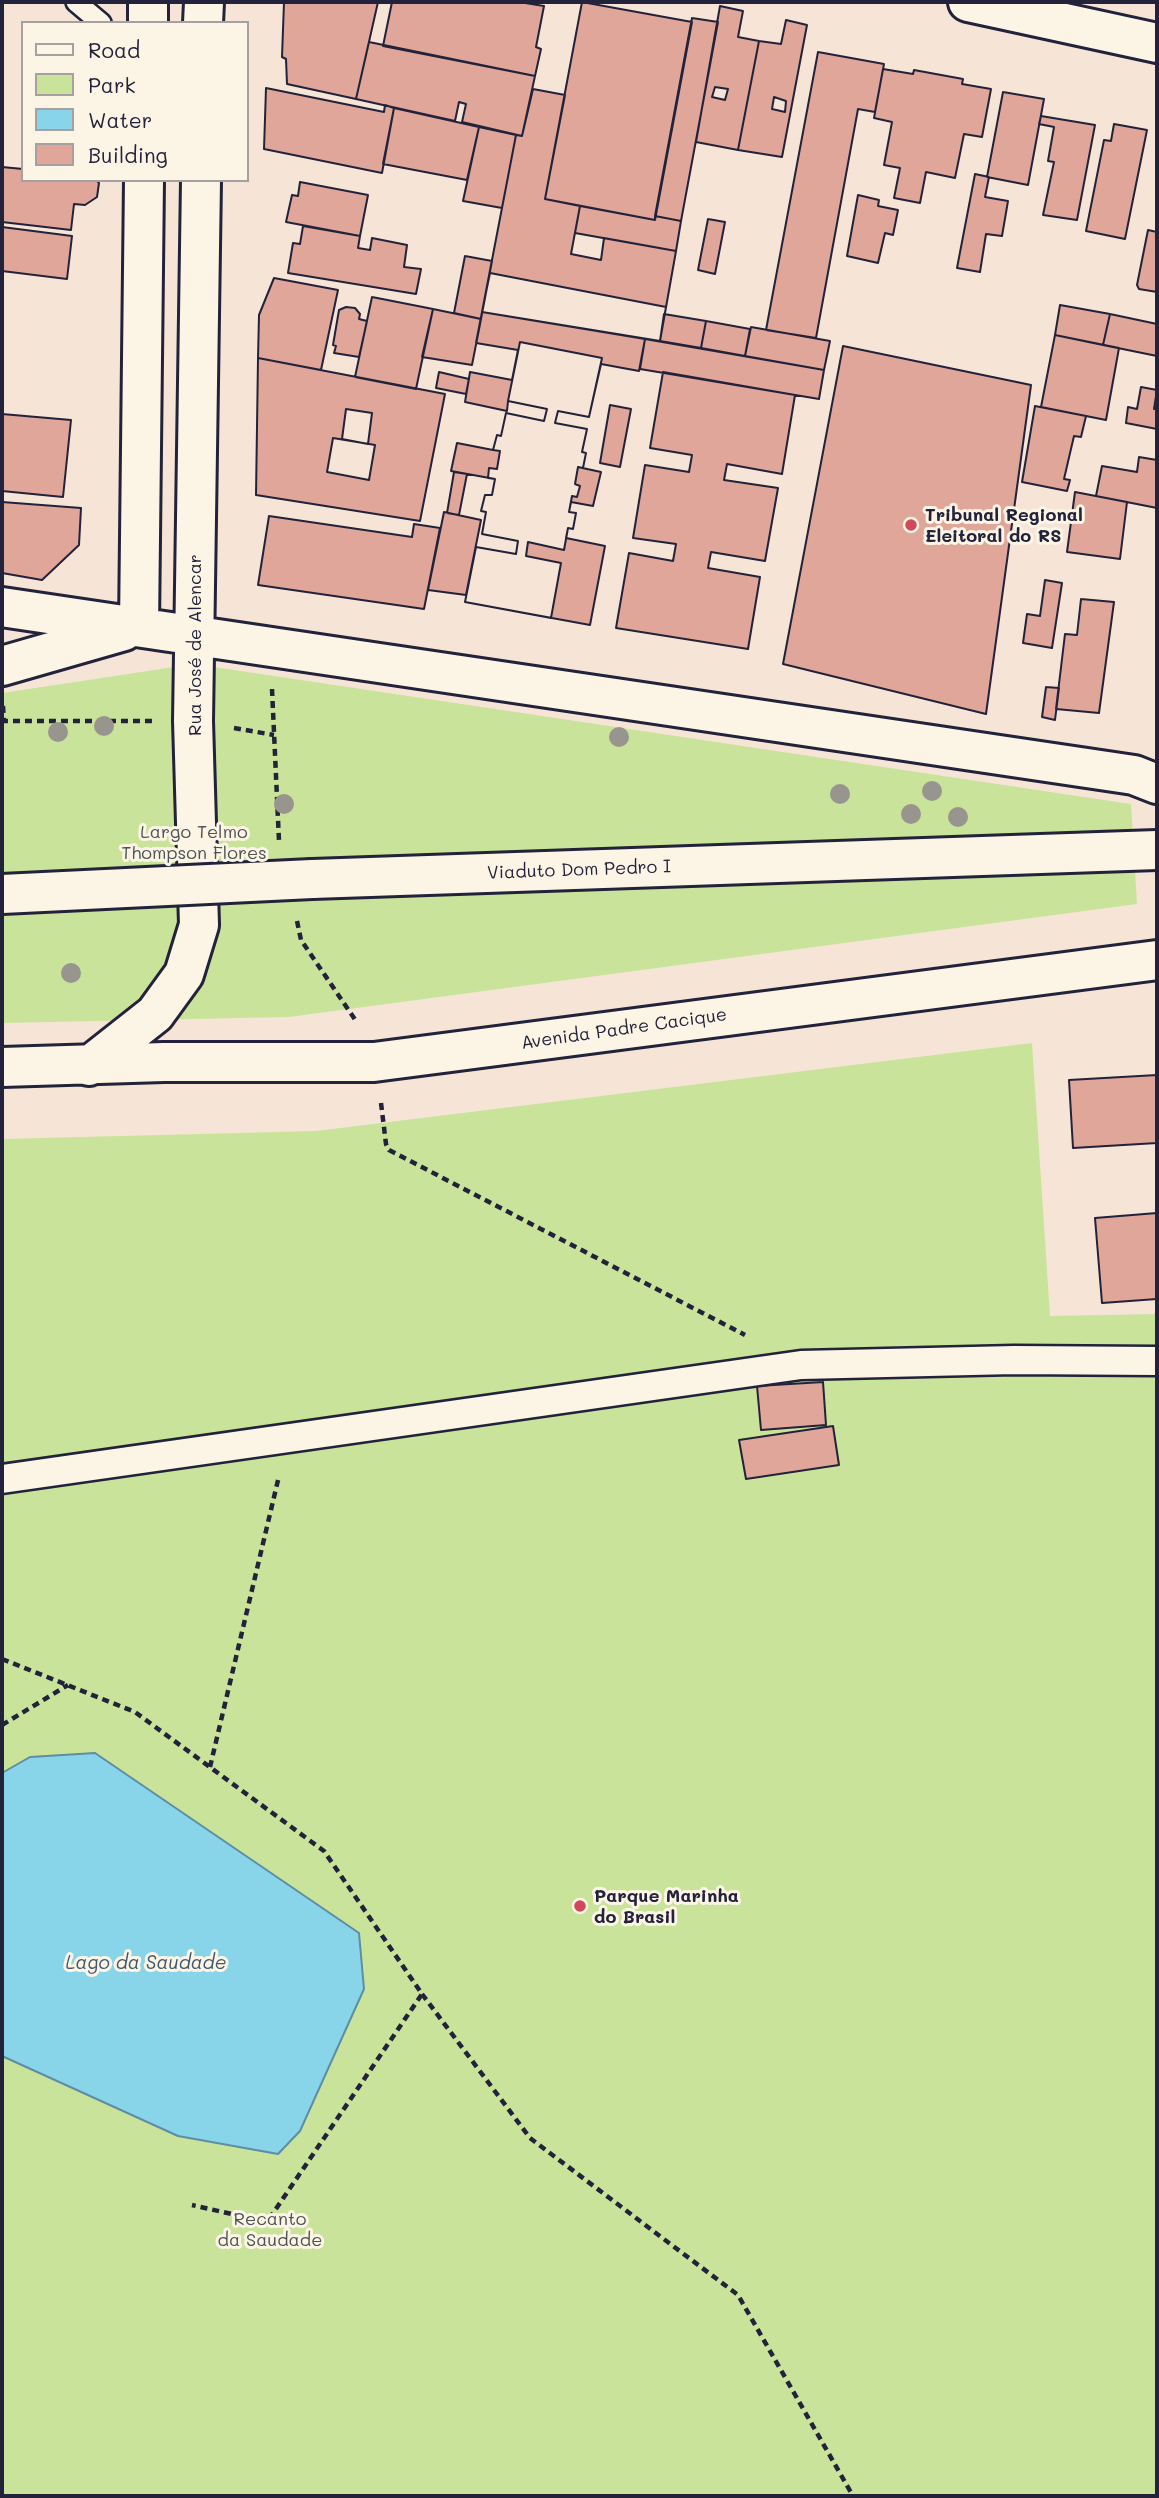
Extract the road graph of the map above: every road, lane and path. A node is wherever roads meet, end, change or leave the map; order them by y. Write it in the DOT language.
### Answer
graph roads {
  1 [pos="76,2"];
  2 [pos="148,2"];
  3 [pos="204,2"];
  4 [pos="968,2"];
  5 [pos="99,21"];
  6 [pos="148,21"];
  7 [pos="203,21"];
  8 [pos="1157,43"];
  9 [pos="144,182"];
  10 [pos="201,182"];
  11 [pos="2,607"];
  12 [pos="139,627"];
  13 [pos="195,635"];
  14 [pos="2,666"];
  15 [pos="2,695"];
  16 [pos="193,721"];
  17 [pos="274,735"];
  18 [pos="1157,784"];
  19 [pos="1157,850"];
  20 [pos="2,894"];
  21 [pos="1157,960"];
  22 [pos="373,1062"];
  23 [pos="89,1066"];
  24 [pos="2,1067"];
  25 [pos="1157,1361"];
  26 [pos="802,1365"];
  27 [pos="288,1438"];
  28 [pos="2,1479"];
  29 [pos="2,1659"];
  30 [pos="69,1684"];
  31 [pos="2,1725"];
  32 [pos="210,1767"];
  33 [pos="422,1994"];
  34 [pos="192,2205"];
  35 [pos="853,2496"];
  1 -- 5 [label="lane"];
  2 -- 6 [label="main road"];
  3 -- 7 [label="main road"];
  4 -- 8 [label="main road"];
  9 -- 12 [label="main road"];
  10 -- 13 [label="main road, Rua José de Alencar"];
  11 -- 12 [label="main road"];
  12 -- 13 [label="main road"];
  12 -- 14 [label="main road"];
  13 -- 16 [label="main road, Rua José de Alencar"];
  13 -- 18 [label="main road"];
  15 -- 16 [label="path"];
  16 -- 17 [label="path"];
  16 -- 23 [label="main road, Rua José de Alencar"];
  19 -- 20 [label="main road, Viaduto Dom Pedro I, bridge"];
  21 -- 22 [label="main road, Avenida Padre Cacique"];
  22 -- 23 [label="main road, Avenida Padre Cacique"];
  22 -- 26 [label="path"];
  23 -- 24 [label="main road, Avenida Padre Cacique"];
  25 -- 26 [label="street"];
  26 -- 27 [label="street"];
  27 -- 28 [label="street"];
  27 -- 32 [label="path"];
  29 -- 30 [label="path"];
  30 -- 31 [label="path"];
  30 -- 32 [label="path"];
  32 -- 33 [label="path"];
  33 -- 34 [label="path"];
  33 -- 35 [label="path"];
}
